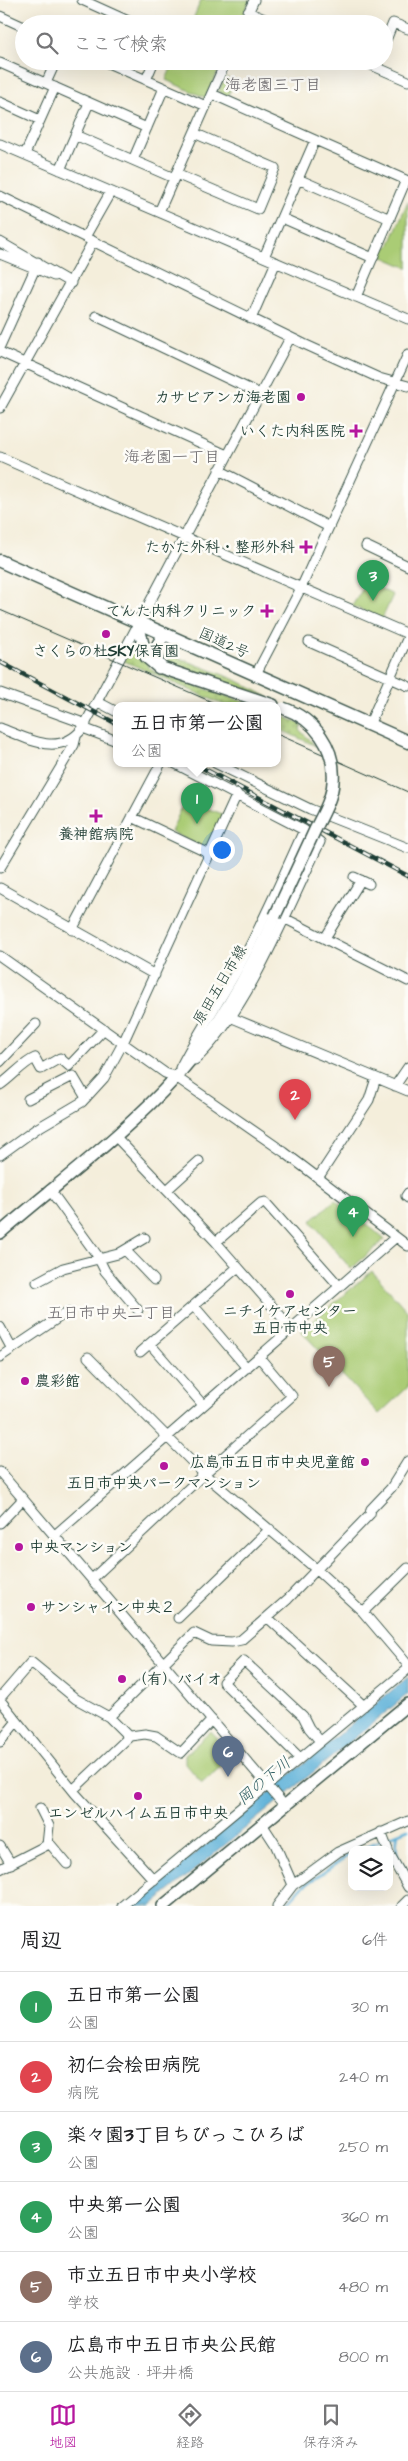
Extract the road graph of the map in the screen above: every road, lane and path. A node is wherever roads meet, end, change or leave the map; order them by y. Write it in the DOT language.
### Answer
graph roads {
  1 [pos="82,0"];
  2 [pos="254,0"];
  3 [pos="248,12"];
  4 [pos="116,15"];
  5 [pos="247,15"];
  6 [pos="255,15"];
  7 [pos="0,16"];
  8 [pos="15,23"];
  9 [pos="393,23"];
  10 [pos="408,29"];
  11 [pos="0,63"];
  12 [pos="15,70"];
  13 [pos="16,70"];
  14 [pos="52,70"];
  15 [pos="123,70"];
  16 [pos="150,70"];
  17 [pos="222,70"];
  18 [pos="387,70"];
  19 [pos="146,80"];
  20 [pos="408,81"];
  21 [pos="46,83"];
  22 [pos="55,87"];
  23 [pos="164,88"];
  24 [pos="212,94"];
  25 [pos="0,102"];
  26 [pos="89,102"];
  27 [pos="206,106"];
  28 [pos="40,120"];
  29 [pos="147,128"];
  30 [pos="194,133"];
  31 [pos="75,135"];
  32 [pos="315,140"];
  33 [pos="0,144"];
  34 [pos="25,154"];
  35 [pos="133,160"];
  36 [pos="60,170"];
  37 [pos="175,176"];
  38 [pos="298,180"];
  39 [pos="110,193"];
  40 [pos="0,196"];
  41 [pos="159,212"];
  42 [pos="282,218"];
  43 [pos="390,219"];
  44 [pos="89,239"];
  45 [pos="0,242"];
  46 [pos="0,254"];
  47 [pos="264,257"];
  48 [pos="373,258"];
  49 [pos="276,262"];
  50 [pos="37,266"];
  51 [pos="71,283"];
  52 [pos="356,296"];
  53 [pos="96,316"];
  54 [pos="251,319"];
  55 [pos="408,320"];
  56 [pos="290,338"];
  57 [pos="0,346"];
  58 [pos="0,352"];
  59 [pos="408,354"];
  60 [pos="26,363"];
  61 [pos="396,381"];
  62 [pos="408,386"];
  63 [pos="260,394"];
  64 [pos="0,408"];
  65 [pos="227,455"];
  66 [pos="0,457"];
  67 [pos="219,470"];
  68 [pos="328,527"];
  69 [pos="183,537"];
  70 [pos="366,546"];
  71 [pos="0,561"];
  72 [pos="408,566"];
  73 [pos="301,588"];
  74 [pos="138,623"];
  75 [pos="165,635"];
  76 [pos="408,635"];
  77 [pos="309,642"];
  78 [pos="168,671"];
  79 [pos="256,674"];
  80 [pos="390,678"];
  81 [pos="408,686"];
  82 [pos="0,693"];
  83 [pos="98,702"];
  84 [pos="263,702"];
  85 [pos="281,708"];
  86 [pos="113,710"];
  87 [pos="369,725"];
  88 [pos="84,726"];
  89 [pos="0,728"];
  90 [pos="76,736"];
  91 [pos="113,739"];
  92 [pos="408,742"];
  93 [pos="158,767"];
  94 [pos="182,767"];
  95 [pos="222,767"];
  96 [pos="237,794"];
  97 [pos="132,817"];
  98 [pos="304,830"];
  99 [pos="408,848"];
  100 [pos="210,854"];
  101 [pos="0,868"];
  102 [pos="361,880"];
  103 [pos="0,888"];
  104 [pos="279,917"];
  105 [pos="72,930"];
  106 [pos="325,938"];
  107 [pos="0,956"];
  108 [pos="155,975"];
  109 [pos="408,981"];
  110 [pos="230,1017"];
  111 [pos="36,1024"];
  112 [pos="104,1030"];
  113 [pos="123,1043"];
  114 [pos="0,1062"];
  115 [pos="408,1068"];
  116 [pos="176,1077"];
  117 [pos="376,1078"];
  118 [pos="0,1085"];
  119 [pos="395,1086"];
  120 [pos="408,1091"];
  121 [pos="86,1098"];
  122 [pos="28,1099"];
  123 [pos="115,1136"];
  124 [pos="0,1155"];
  125 [pos="199,1162"];
  126 [pos="318,1178"];
  127 [pos="50,1190"];
  128 [pos="166,1190"];
  129 [pos="408,1192"];
  130 [pos="408,1198"];
  131 [pos="0,1233"];
  132 [pos="396,1237"];
  133 [pos="145,1238"];
  134 [pos="216,1242"];
  135 [pos="408,1246"];
  136 [pos="126,1250"];
  137 [pos="99,1259"];
  138 [pos="238,1267"];
  139 [pos="153,1276"];
  140 [pos="37,1282"];
  141 [pos="340,1287"];
  142 [pos="194,1306"];
  143 [pos="138,1310"];
  144 [pos="66,1312"];
  145 [pos="0,1328"];
  146 [pos="292,1329"];
  147 [pos="150,1344"];
  148 [pos="12,1349"];
  149 [pos="140,1352"];
  150 [pos="0,1357"];
  151 [pos="88,1357"];
  152 [pos="259,1357"];
  153 [pos="247,1368"];
  154 [pos="203,1405"];
  155 [pos="167,1438"];
  156 [pos="408,1461"];
  157 [pos="0,1472"];
  158 [pos="204,1474"];
  159 [pos="23,1499"];
  160 [pos="0,1523"];
  161 [pos="270,1530"];
  162 [pos="55,1535"];
  163 [pos="408,1568"];
  164 [pos="316,1569"];
  165 [pos="92,1579"];
  166 [pos="362,1612"];
  167 [pos="178,1618"];
  168 [pos="268,1618"];
  169 [pos="165,1664"];
  170 [pos="408,1667"];
  171 [pos="0,1699"];
  172 [pos="408,1704"];
  173 [pos="364,1706"];
  174 [pos="109,1717"];
  175 [pos="212,1720"];
  176 [pos="17,1721"];
  177 [pos="129,1737"];
  178 [pos="320,1741"];
  179 [pos="0,1742"];
  180 [pos="300,1758"];
  181 [pos="269,1786"];
  182 [pos="73,1790"];
  183 [pos="283,1803"];
  184 [pos="40,1808"];
  185 [pos="408,1821"];
  186 [pos="262,1824"];
  187 [pos="382,1833"];
  188 [pos="47,1845"];
  189 [pos="0,1846"];
  190 [pos="387,1846"];
  191 [pos="393,1858"];
  192 [pos="11,1864"];
  193 [pos="67,1864"];
  194 [pos="0,1869"];
  195 [pos="154,1880"];
  196 [pos="293,1885"];
  197 [pos="408,1887"];
  198 [pos="408,1900"];
  199 [pos="122,1906"];
  200 [pos="163,1906"];
  201 [pos="277,1906"];
  202 [pos="402,1906"];
  1 -- 4 [label="street"];
  2 -- 3 [label="street"];
  3 -- 5 [label="street"];
  3 -- 6 [label="street"];
  7 -- 8 [label="street"];
  9 -- 10 [label="street"];
  11 -- 12 [label="street"];
  13 -- 21 [label="street"];
  14 -- 21 [label="street"];
  15 -- 19 [label="street"];
  16 -- 19 [label="street"];
  17 -- 24 [label="street"];
  18 -- 20 [label="street"];
  19 -- 23 [label="street"];
  21 -- 22 [label="street"];
  22 -- 26 [label="street"];
  22 -- 28 [label="street"];
  23 -- 27 [label="street"];
  23 -- 29 [label="street"];
  24 -- 27 [label="street"];
  24 -- 32 [label="street"];
  25 -- 28 [label="street"];
  26 -- 29 [label="street"];
  26 -- 31 [label="street"];
  27 -- 30 [label="street"];
  28 -- 34 [label="street"];
  29 -- 35 [label="street"];
  30 -- 37 [label="street"];
  30 -- 37 [label="street"];
  31 -- 35 [label="street"];
  31 -- 36 [label="street"];
  32 -- 38 [label="street"];
  32 -- 43 [label="street"];
  33 -- 34 [label="street"];
  34 -- 36 [label="street"];
  35 -- 37 [label="street"];
  36 -- 39 [label="street"];
  37 -- 41 [label="street"];
  38 -- 42 [label="street"];
  38 -- 43 [label="street"];
  39 -- 41 [label="street"];
  39 -- 44 [label="street"];
  40 -- 44 [label="street"];
  41 -- 47 [label="street"];
  42 -- 47 [label="street"];
  42 -- 48 [label="street"];
  43 -- 48 [label="street"];
  44 -- 51 [label="street"];
  44 -- 54 [label="street"];
  45 -- 50 [label="street"];
  46 -- 50 [label="street"];
  47 -- 49 [label="street"];
  48 -- 52 [label="street"];
  49 -- 52 [label="street"];
  49 -- 54 [label="street"];
  50 -- 51 [label="street"];
  50 -- 57 [label="street"];
  51 -- 60 [label="street"];
  52 -- 55 [label="street"];
  53 -- 63 [label="street"];
  54 -- 56 [label="street"];
  56 -- 61 [label="street"];
  56 -- 63 [label="street"];
  58 -- 60 [label="street"];
  59 -- 61 [label="street"];
  60 -- 64 [label="street"];
  60 -- 65 [label="street"];
  61 -- 62 [label="street"];
  61 -- 68 [label="street"];
  63 -- 65 [label="street"];
  65 -- 67 [label="street"];
  66 -- 69 [label="street"];
  67 -- 68 [label="street"];
  67 -- 69 [label="street"];
  68 -- 73 [label="street"];
  69 -- 73 [label="street"];
  69 -- 74 [label="street"];
  70 -- 72 [label="street"];
  71 -- 74 [label="highway, 国道2号"];
  73 -- 76 [label="street"];
  73 -- 79 [label="street"];
  74 -- 75 [label="highway, 国道2号"];
  74 -- 78 [label="main road, 原田五日市線"];
  74 -- 83 [label="street"];
  75 -- 78 [label="main road"];
  75 -- 79 [label="highway, 国道2号"];
  76 -- 80 [label="street"];
  77 -- 80 [label="street"];
  78 -- 84 [label="main road, 原田五日市線"];
  79 -- 87 [label="highway, 国道2号"];
  80 -- 81 [label="street"];
  80 -- 87 [label="street"];
  82 -- 88 [label="street"];
  83 -- 86 [label="street"];
  83 -- 88 [label="street"];
  85 -- 104 [label="main road, 原田五日市線, bridge"];
  87 -- 92 [label="highway, 国道2号"];
  88 -- 90 [label="street"];
  88 -- 91 [label="street"];
  89 -- 90 [label="street"];
  90 -- 101 [label="street"];
  93 -- 97 [label="street"];
  94 -- 96 [label="street"];
  95 -- 99 [label="street"];
  96 -- 98 [label="street"];
  96 -- 100 [label="street"];
  97 -- 100 [label="street"];
  97 -- 105 [label="street"];
  98 -- 104 [label="street"];
  98 -- 116 [label="street"];
  100 -- 108 [label="street"];
  102 -- 106 [label="street"];
  103 -- 105 [label="street"];
  104 -- 106 [label="street"];
  104 -- 110 [label="street"];
  104 -- 116 [label="main road, 原田五日市線"];
  105 -- 108 [label="street"];
  106 -- 109 [label="street"];
  107 -- 112 [label="street"];
  108 -- 113 [label="street"];
  110 -- 116 [label="street"];
  110 -- 117 [label="street"];
  111 -- 114 [label="street"];
  112 -- 113 [label="street"];
  112 -- 118 [label="street"];
  113 -- 116 [label="street"];
  113 -- 121 [label="street"];
  115 -- 119 [label="street"];
  116 -- 123 [label="main road, 原田五日市線"];
  116 -- 126 [label="street"];
  117 -- 119 [label="street"];
  117 -- 126 [label="street"];
  119 -- 120 [label="street"];
  121 -- 122 [label="street"];
  121 -- 124 [label="street"];
  123 -- 127 [label="main road, 原田五日市線"];
  123 -- 128 [label="street"];
  125 -- 128 [label="street"];
  126 -- 132 [label="street"];
  127 -- 131 [label="main road, 原田五日市線"];
  127 -- 137 [label="street"];
  128 -- 134 [label="street"];
  129 -- 130 [label="street"];
  132 -- 135 [label="street"];
  132 -- 141 [label="street"];
  133 -- 136 [label="street"];
  134 -- 138 [label="street"];
  134 -- 141 [label="street"];
  136 -- 137 [label="street"];
  136 -- 139 [label="street"];
  137 -- 140 [label="street"];
  137 -- 143 [label="street"];
  138 -- 142 [label="street"];
  138 -- 146 [label="street"];
  141 -- 146 [label="street"];
  142 -- 147 [label="street"];
  142 -- 153 [label="street"];
  144 -- 148 [label="street"];
  145 -- 148 [label="street"];
  146 -- 152 [label="street"];
  147 -- 149 [label="street"];
  147 -- 154 [label="street"];
  148 -- 150 [label="street"];
  151 -- 155 [label="street"];
  152 -- 153 [label="street"];
  152 -- 158 [label="street"];
  153 -- 154 [label="street"];
  154 -- 155 [label="street"];
  155 -- 158 [label="street"];
  155 -- 162 [label="street"];
  156 -- 164 [label="street"];
  157 -- 159 [label="street"];
  158 -- 161 [label="street"];
  158 -- 165 [label="street"];
  159 -- 160 [label="street"];
  159 -- 162 [label="street"];
  161 -- 164 [label="street"];
  161 -- 167 [label="street"];
  162 -- 165 [label="street"];
  163 -- 166 [label="street"];
  164 -- 166 [label="street"];
  164 -- 168 [label="street"];
  165 -- 169 [label="street"];
  166 -- 170 [label="street"];
  168 -- 169 [label="street"];
  168 -- 173 [label="street"];
  169 -- 174 [label="street"];
  169 -- 175 [label="street"];
  170 -- 173 [label="street"];
  171 -- 174 [label="street"];
  171 -- 176 [label="street"];
  172 -- 183 [label="main road"];
  173 -- 178 [label="street"];
  174 -- 177 [label="street"];
  175 -- 177 [label="street"];
  175 -- 181 [label="street"];
  176 -- 179 [label="street"];
  176 -- 182 [label="street"];
  177 -- 182 [label="street"];
  178 -- 180 [label="street"];
  178 -- 180 [label="street"];
  180 -- 181 [label="street"];
  181 -- 183 [label="street"];
  181 -- 195 [label="street"];
  182 -- 195 [label="street"];
  183 -- 186 [label="main road"];
  184 -- 188 [label="street"];
  185 -- 187 [label="street"];
  186 -- 196 [label="street"];
  186 -- 200 [label="main road"];
  187 -- 190 [label="street"];
  187 -- 196 [label="street"];
  188 -- 192 [label="street"];
  188 -- 193 [label="street"];
  189 -- 192 [label="street"];
  191 -- 197 [label="street"];
  192 -- 194 [label="street"];
  195 -- 199 [label="street"];
  196 -- 201 [label="street"];
  198 -- 202 [label="street"];
}
